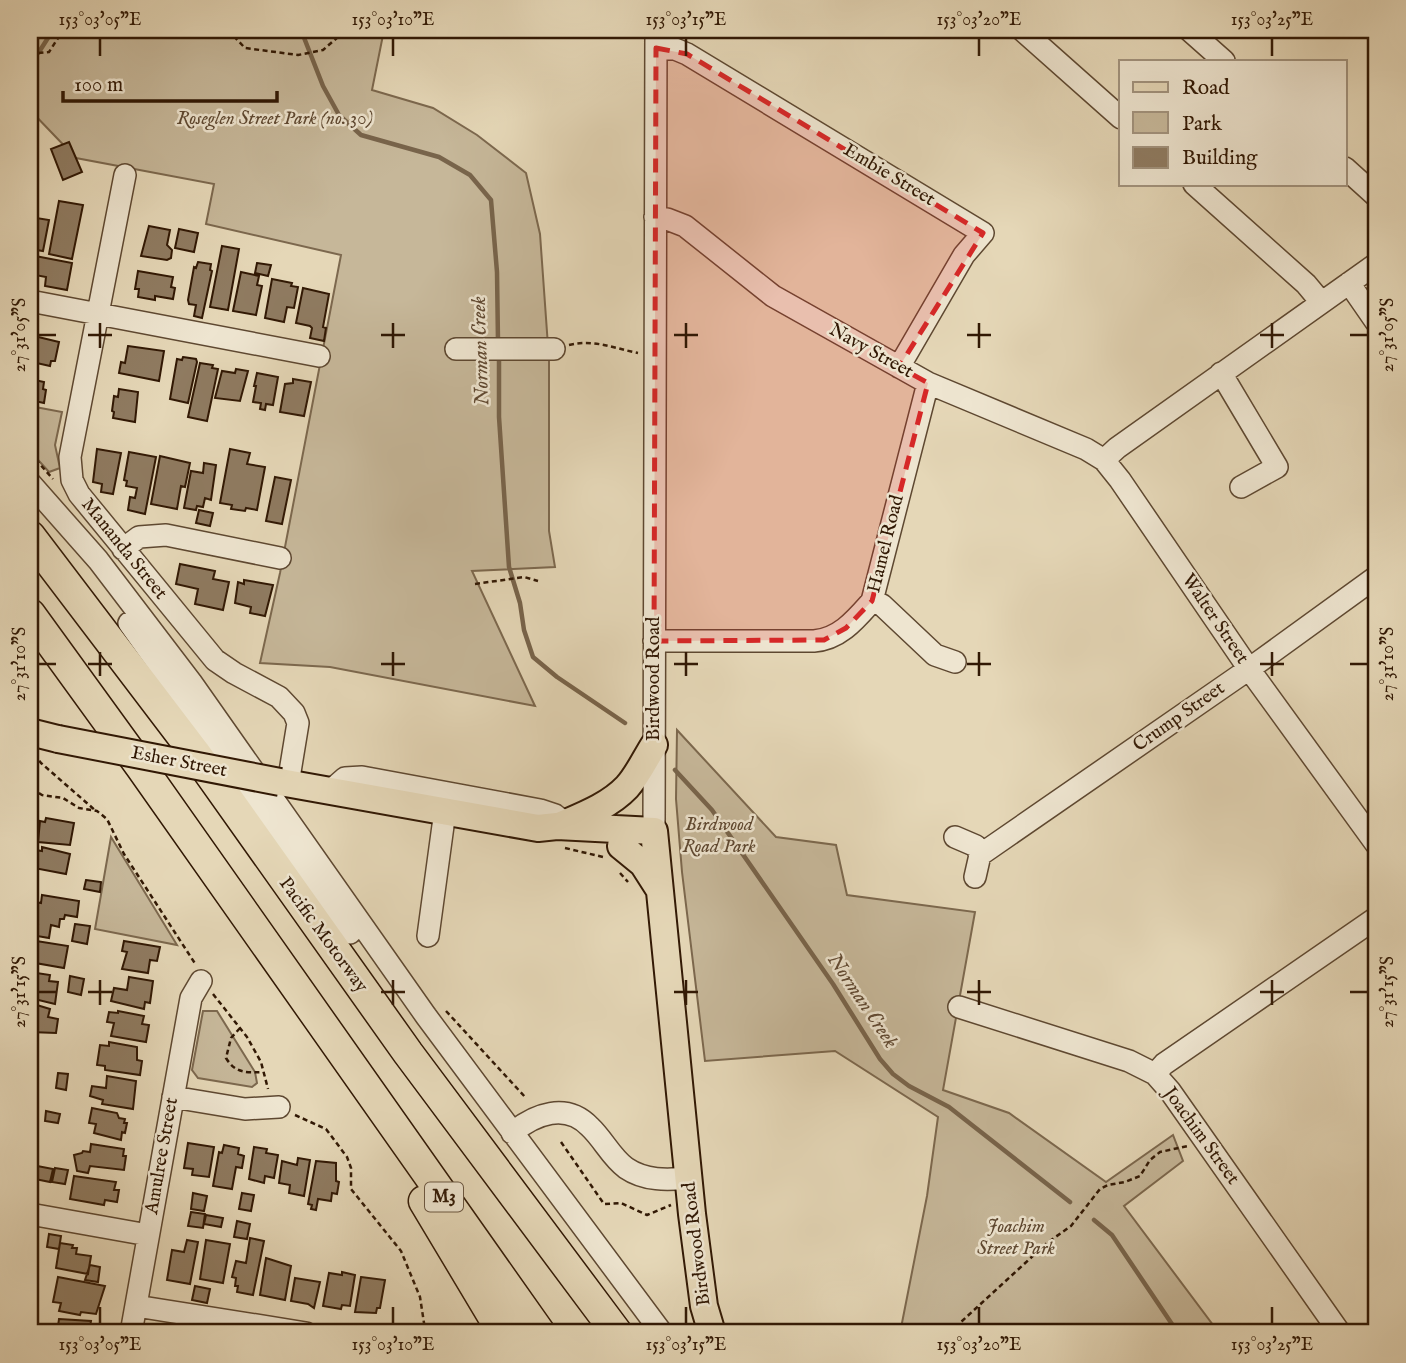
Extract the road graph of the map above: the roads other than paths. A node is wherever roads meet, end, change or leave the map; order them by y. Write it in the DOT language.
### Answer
graph roads {
  1 [pos="1022,30"];
  2 [pos="1189,30"];
  3 [pos="656,39"];
  4 [pos="1223,60"];
  5 [pos="1119,116"];
  6 [pos="1346,169"];
  7 [pos="125,176"];
  8 [pos="1196,186"];
  9 [pos="1376,196"];
  10 [pos="655,217"];
  11 [pos="1376,264"];
  12 [pos="1349,283"];
  13 [pos="30,301"];
  14 [pos="1321,302"];
  15 [pos="97,315"];
  16 [pos="1376,322"];
  17 [pos="456,349"];
  18 [pos="554,349"];
  19 [pos="319,356"];
  20 [pos="899,367"];
  21 [pos="1221,373"];
  22 [pos="928,383"];
  23 [pos="1104,460"];
  24 [pos="30,482"];
  25 [pos="1241,487"];
  26 [pos="30,491"];
  27 [pos="30,536"];
  28 [pos="123,549"];
  29 [pos="280,558"];
  30 [pos="1376,577"];
  31 [pos="872,601"];
  32 [pos="30,614"];
  33 [pos="654,641"];
  34 [pos="955,662"];
  35 [pos="1249,669"];
  36 [pos="31,741"];
  37 [pos="649,764"];
  38 [pos="284,783"];
  39 [pos="329,792"];
  40 [pos="445,811"];
  41 [pos="553,826"];
  42 [pos="955,837"];
  43 [pos="655,839"];
  44 [pos="1376,844"];
  45 [pos="621,846"];
  46 [pos="980,855"];
  47 [pos="975,877"];
  48 [pos="660,892"];
  49 [pos="1376,918"];
  50 [pos="428,936"];
  51 [pos="198,971"];
  52 [pos="959,1007"];
  53 [pos="349,1062"];
  54 [pos="1155,1073"];
  55 [pos="173,1097"];
  56 [pos="279,1107"];
  57 [pos="512,1133"];
  58 [pos="690,1191"];
  59 [pos="30,1214"];
  60 [pos="148,1235"];
  61 [pos="136,1306"];
  62 [pos="710,1331"];
  63 [pos="131,1333"];
  64 [pos="306,1333"];
  65 [pos="503,1333"];
  66 [pos="540,1333"];
  67 [pos="617,1333"];
  68 [pos="662,1333"];
  69 [pos="1340,1333"];
  1 -- 5 [label="street"];
  2 -- 4 [label="street"];
  3 -- 10 [label="street, Birdwood Road"];
  3 -- 20 [label="street, Embie Street"];
  6 -- 9 [label="street"];
  7 -- 15 [label="street, Mananda Street"];
  8 -- 14 [label="street"];
  10 -- 20 [label="street, Navy Street"];
  10 -- 33 [label="street, Birdwood Road"];
  11 -- 12 [label="street"];
  12 -- 14 [label="street"];
  12 -- 16 [label="street"];
  13 -- 15 [label="street"];
  14 -- 21 [label="street"];
  15 -- 19 [label="street"];
  15 -- 28 [label="street, Mananda Street"];
  17 -- 18 [label="street"];
  20 -- 22 [label="street, Navy Street"];
  21 -- 23 [label="street"];
  21 -- 25 [label="street"];
  22 -- 23 [label="street, Navy Street"];
  22 -- 31 [label="street, Hamel Road"];
  23 -- 35 [label="street, Walter Street"];
  24 -- 57 [label="street"];
  26 -- 57 [label="street"];
  27 -- 67 [label="highway, Pacific Motorway"];
  28 -- 29 [label="street"];
  28 -- 38 [label="street, Mananda Street"];
  30 -- 35 [label="street, Crump Street"];
  31 -- 33 [label="street, Hamel Road"];
  31 -- 34 [label="street"];
  32 -- 53 [label="highway, M3"];
  33 -- 37 [label="street, Birdwood Road"];
  35 -- 44 [label="street, Walter Street"];
  35 -- 46 [label="street, Crump Street"];
  36 -- 38 [label="main road, Esher Street, bridge"];
  37 -- 41 [label="main road"];
  37 -- 43 [label="street, Birdwood Road"];
  38 -- 39 [label="main road, Esher Street"];
  39 -- 40 [label="main road, Esher Street"];
  39 -- 41 [label="street, Esher Street"];
  40 -- 41 [label="main road, Esher Street"];
  40 -- 50 [label="street"];
  41 -- 43 [label="main road, Esher Street"];
  41 -- 45 [label="main road, Esher Street"];
  42 -- 46 [label="street"];
  43 -- 45 [label="main road, Esher Street"];
  43 -- 48 [label="main road, Birdwood Road"];
  45 -- 48 [label="main road"];
  46 -- 47 [label="street"];
  48 -- 58 [label="main road, Birdwood Road"];
  49 -- 54 [label="street"];
  51 -- 55 [label="street, Amulree Street"];
  52 -- 54 [label="street, Joachim Street"];
  53 -- 65 [label="highway"];
  53 -- 66 [label="highway, M3"];
  54 -- 69 [label="street, Joachim Street"];
  55 -- 56 [label="street"];
  55 -- 60 [label="street, Amulree Street"];
  57 -- 58 [label="street"];
  57 -- 68 [label="street"];
  58 -- 62 [label="main road, Birdwood Road"];
  59 -- 60 [label="street"];
  60 -- 61 [label="street, Amulree Street"];
  61 -- 63 [label="street, Amulree Street"];
  61 -- 64 [label="street"];
}
